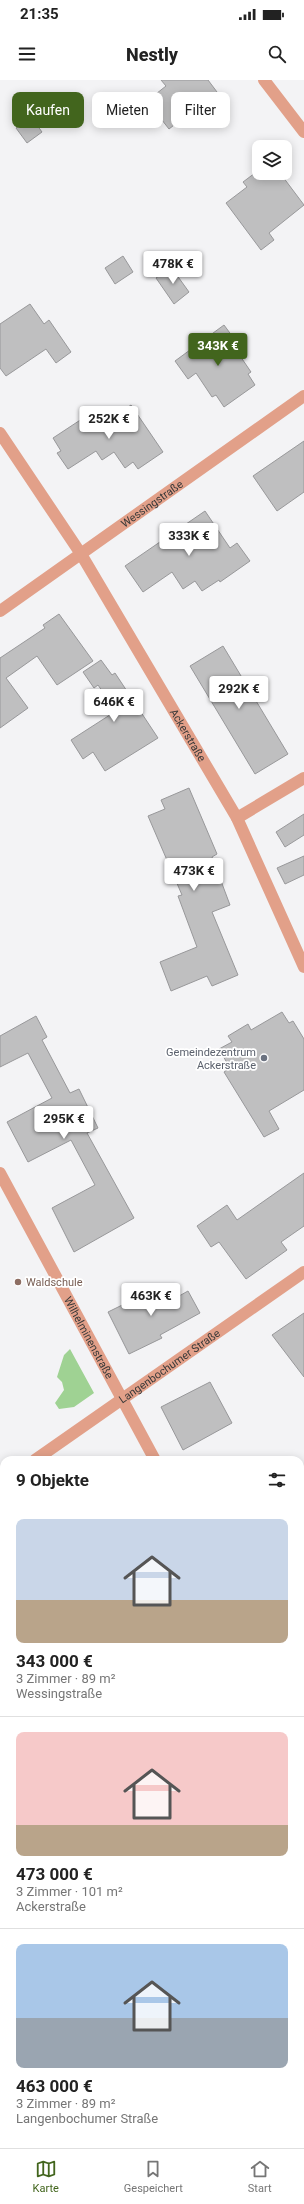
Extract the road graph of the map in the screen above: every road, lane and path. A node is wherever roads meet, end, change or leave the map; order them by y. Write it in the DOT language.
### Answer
graph roads {
  1 [pos="264,80"];
  2 [pos="304,132"];
  3 [pos="304,396"];
  4 [pos="0,433"];
  5 [pos="81,554"];
  6 [pos="0,611"];
  7 [pos="304,778"];
  8 [pos="237,818"];
  9 [pos="304,967"];
  10 [pos="0,1173"];
  11 [pos="304,1272"];
  12 [pos="123,1399"];
  13 [pos="41,1456"];
  14 [pos="153,1456"];
  1 -- 2 [label="street"];
  3 -- 5 [label="street, Wessingstraße"];
  4 -- 5 [label="street, Ackerstraße"];
  5 -- 6 [label="street, Wessingstraße"];
  5 -- 8 [label="street, Ackerstraße"];
  7 -- 8 [label="street"];
  8 -- 9 [label="street, Ackerstraße"];
  10 -- 12 [label="street, Wilhelminenstraße"];
  11 -- 12 [label="street, Langenbochumer Straße"];
  12 -- 13 [label="street, Langenbochumer Straße"];
  12 -- 14 [label="street, Wilhelminenstraße"];
}
